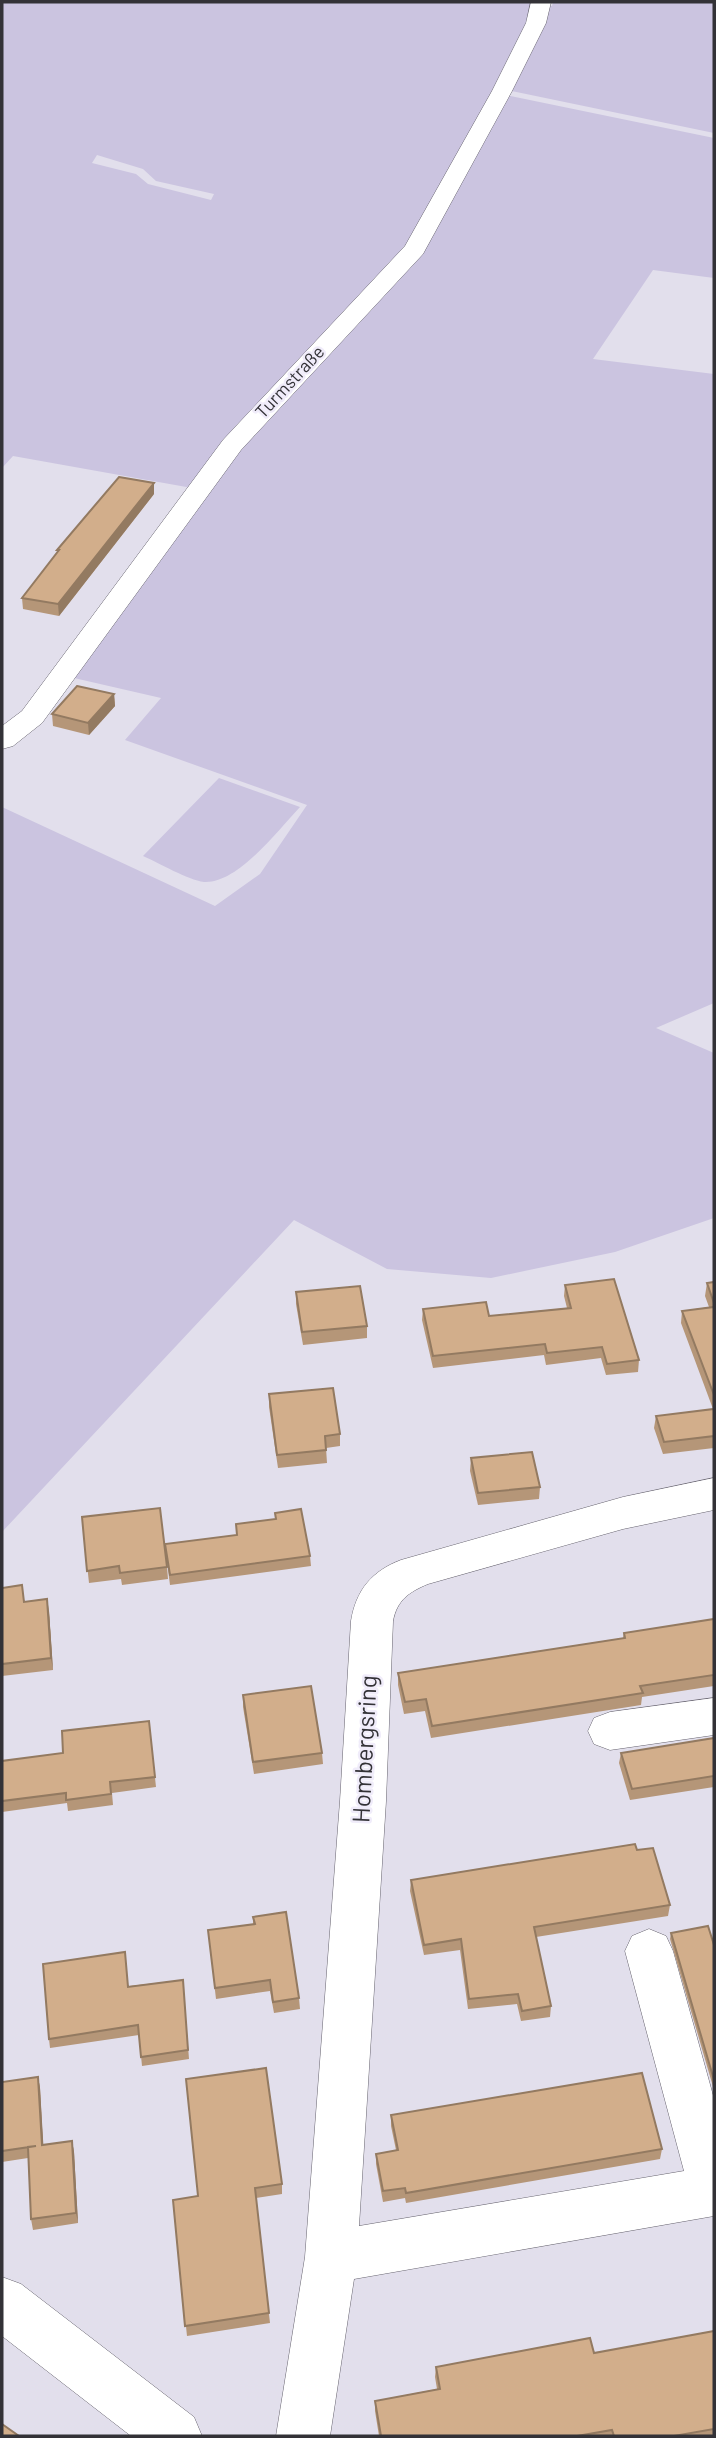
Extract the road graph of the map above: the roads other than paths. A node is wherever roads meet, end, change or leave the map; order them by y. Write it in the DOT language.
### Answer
graph roads {
  1 [pos="541,2"];
  2 [pos="2,740"];
  3 [pos="714,1494"];
  4 [pos="714,1716"];
  5 [pos="610,1731"];
  6 [pos="649,1951"];
  7 [pos="714,2190"];
  8 [pos="331,2257"];
  9 [pos="2,2303"];
  10 [pos="176,2436"];
  11 [pos="303,2436"];
  1 -- 2 [label="street, Turmstraße"];
  3 -- 8 [label="street, Hombergsring"];
  4 -- 5 [label="street"];
  6 -- 7 [label="street"];
  7 -- 8 [label="street"];
  8 -- 11 [label="street, Hombergsring"];
  9 -- 10 [label="street"];
}
